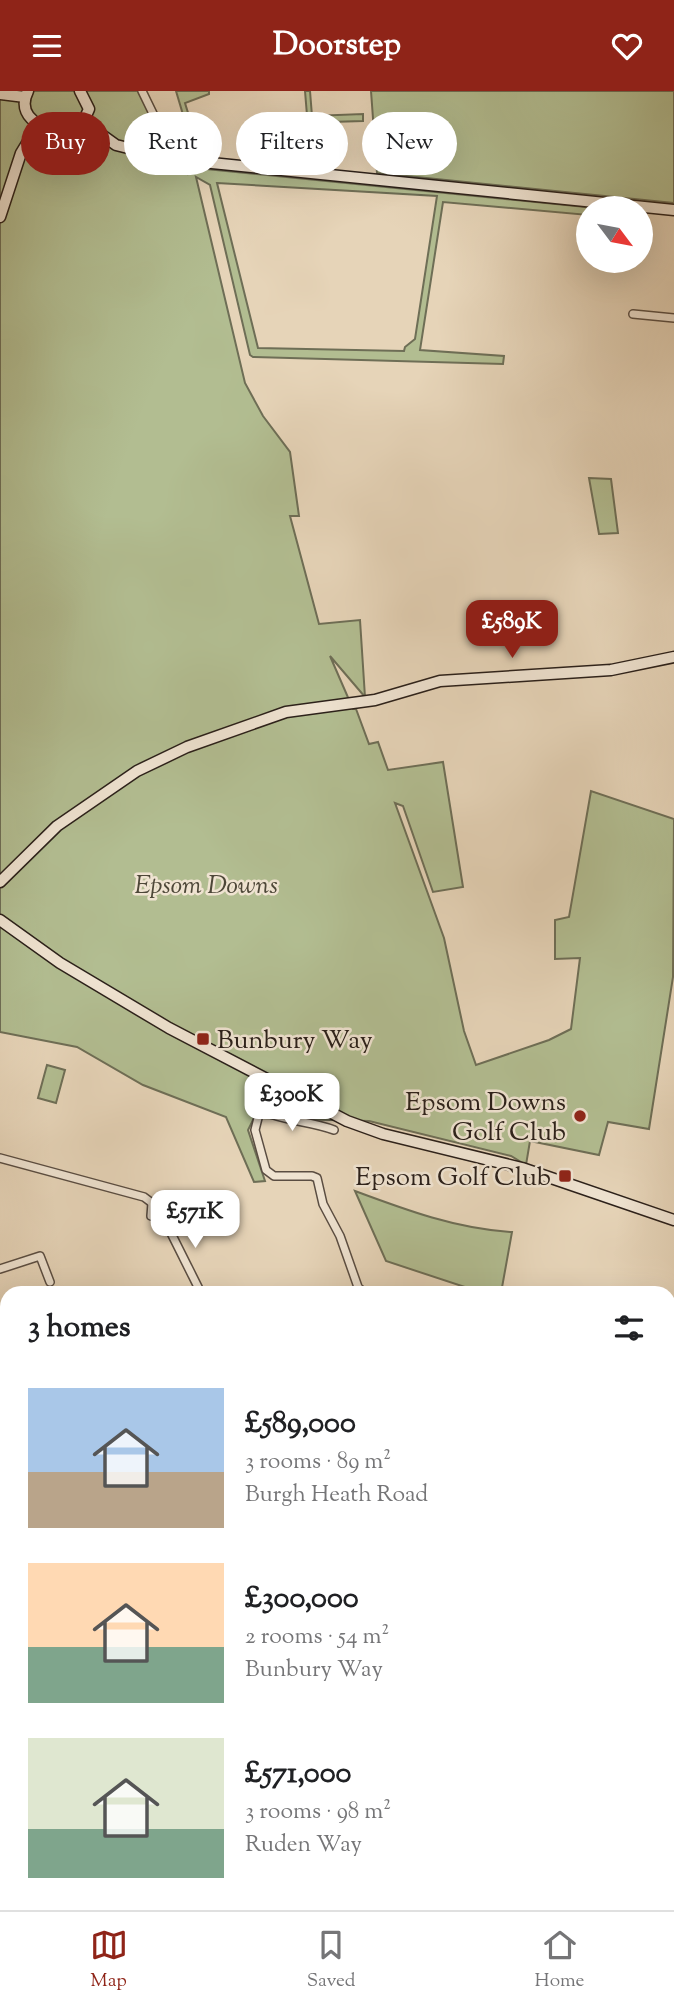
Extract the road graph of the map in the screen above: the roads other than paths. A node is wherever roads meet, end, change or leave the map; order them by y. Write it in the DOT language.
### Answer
graph roads {
  1 [pos="80,91"];
  2 [pos="94,91"];
  3 [pos="142,91"];
  4 [pos="0,94"];
  5 [pos="26,94"];
  6 [pos="89,103"];
  7 [pos="26,112"];
  8 [pos="87,112"];
  9 [pos="152,112"];
  10 [pos="21,153"];
  11 [pos="222,163"];
  12 [pos="674,211"];
  13 [pos="0,216"];
  14 [pos="633,314"];
  15 [pos="674,318"];
  16 [pos="674,657"];
  17 [pos="0,882"];
  18 [pos="0,920"];
  19 [pos="274,1083"];
  20 [pos="260,1110"];
  21 [pos="334,1131"];
  22 [pos="0,1158"];
  23 [pos="152,1203"];
  24 [pos="164,1219"];
  25 [pos="674,1220"];
  26 [pos="0,1269"];
  27 [pos="50,1282"];
  28 [pos="198,1286"];
  29 [pos="357,1286"];
  1 -- 6 [label="main road"];
  2 -- 6 [label="main road"];
  3 -- 9 [label="street"];
  4 -- 5 [label="main road"];
  5 -- 7 [label="main road"];
  6 -- 8 [label="main road"];
  10 -- 13 [label="main road"];
  11 -- 12 [label="main road"];
  14 -- 15 [label="street"];
  16 -- 17 [label="main road"];
  18 -- 19 [label="main road"];
  19 -- 20 [label="street"];
  19 -- 25 [label="main road"];
  20 -- 21 [label="street"];
  20 -- 29 [label="street"];
  22 -- 23 [label="street"];
  23 -- 24 [label="street"];
  23 -- 24 [label="street"];
  24 -- 28 [label="street"];
  26 -- 27 [label="street"];
}
